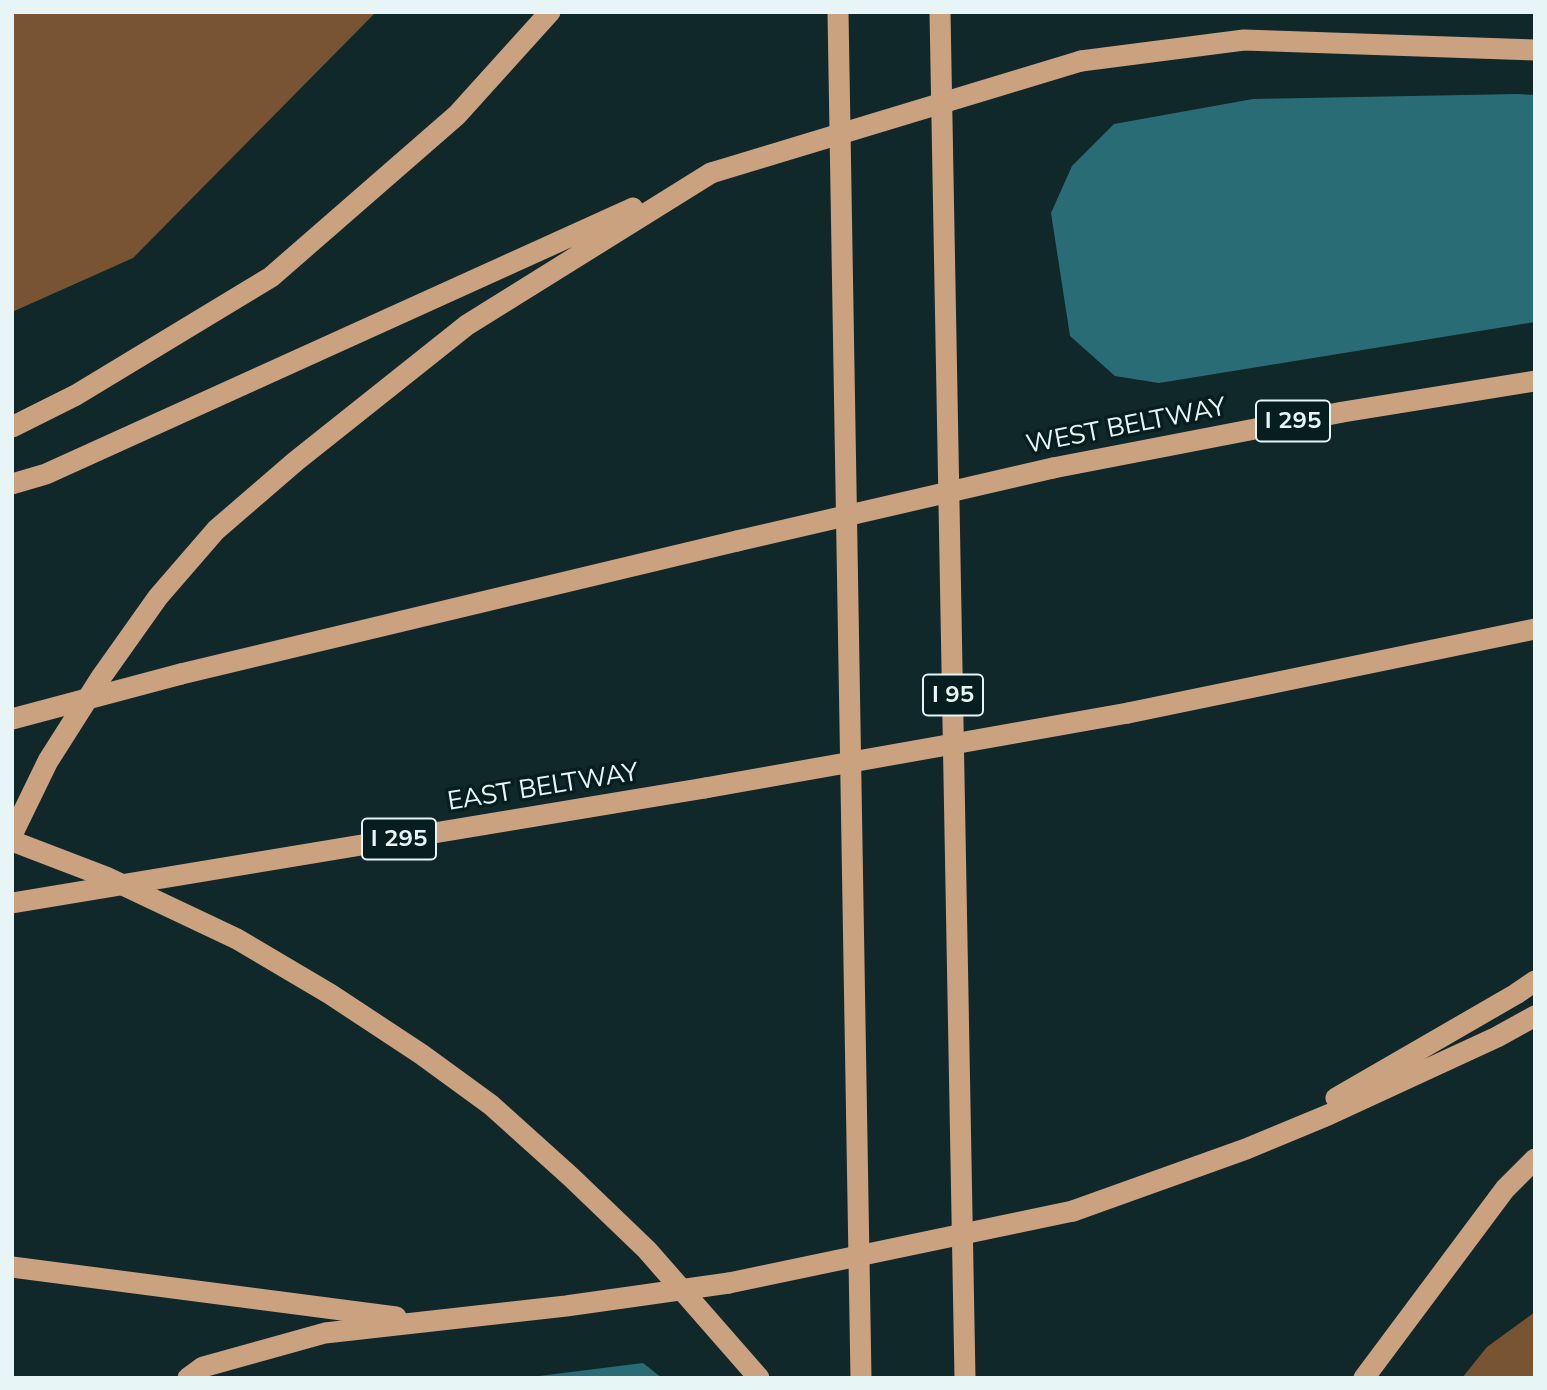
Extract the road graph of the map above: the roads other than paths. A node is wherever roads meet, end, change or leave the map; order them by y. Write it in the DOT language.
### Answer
graph roads {
  1 [pos="550,12"];
  2 [pos="838,12"];
  3 [pos="940,12"];
  4 [pos="1535,50"];
  5 [pos="711,173"];
  6 [pos="1535,381"];
  7 [pos="12,427"];
  8 [pos="12,484"];
  9 [pos="1535,629"];
  10 [pos="12,719"];
  11 [pos="12,838"];
  12 [pos="12,903"];
  13 [pos="1535,981"];
  14 [pos="1535,1016"];
  15 [pos="1246,1149"];
  16 [pos="1535,1159"];
  17 [pos="12,1267"];
  18 [pos="429,1322"];
  19 [pos="188,1378"];
  20 [pos="759,1378"];
  21 [pos="861,1378"];
  22 [pos="965,1378"];
  23 [pos="1364,1378"];
  1 -- 7 [label="highway"];
  2 -- 21 [label="highway"];
  3 -- 22 [label="highway, I 95"];
  4 -- 5 [label="highway, bridge"];
  5 -- 8 [label="highway"];
  5 -- 11 [label="highway"];
  6 -- 10 [label="highway, WEST BELTWAY / I 295, bridge"];
  9 -- 12 [label="highway, EAST BELTWAY / I 295, bridge"];
  11 -- 20 [label="highway, bridge"];
  13 -- 15 [label="highway"];
  14 -- 15 [label="highway"];
  15 -- 18 [label="highway, bridge"];
  16 -- 23 [label="highway"];
  17 -- 18 [label="highway"];
  18 -- 19 [label="highway"];
}
